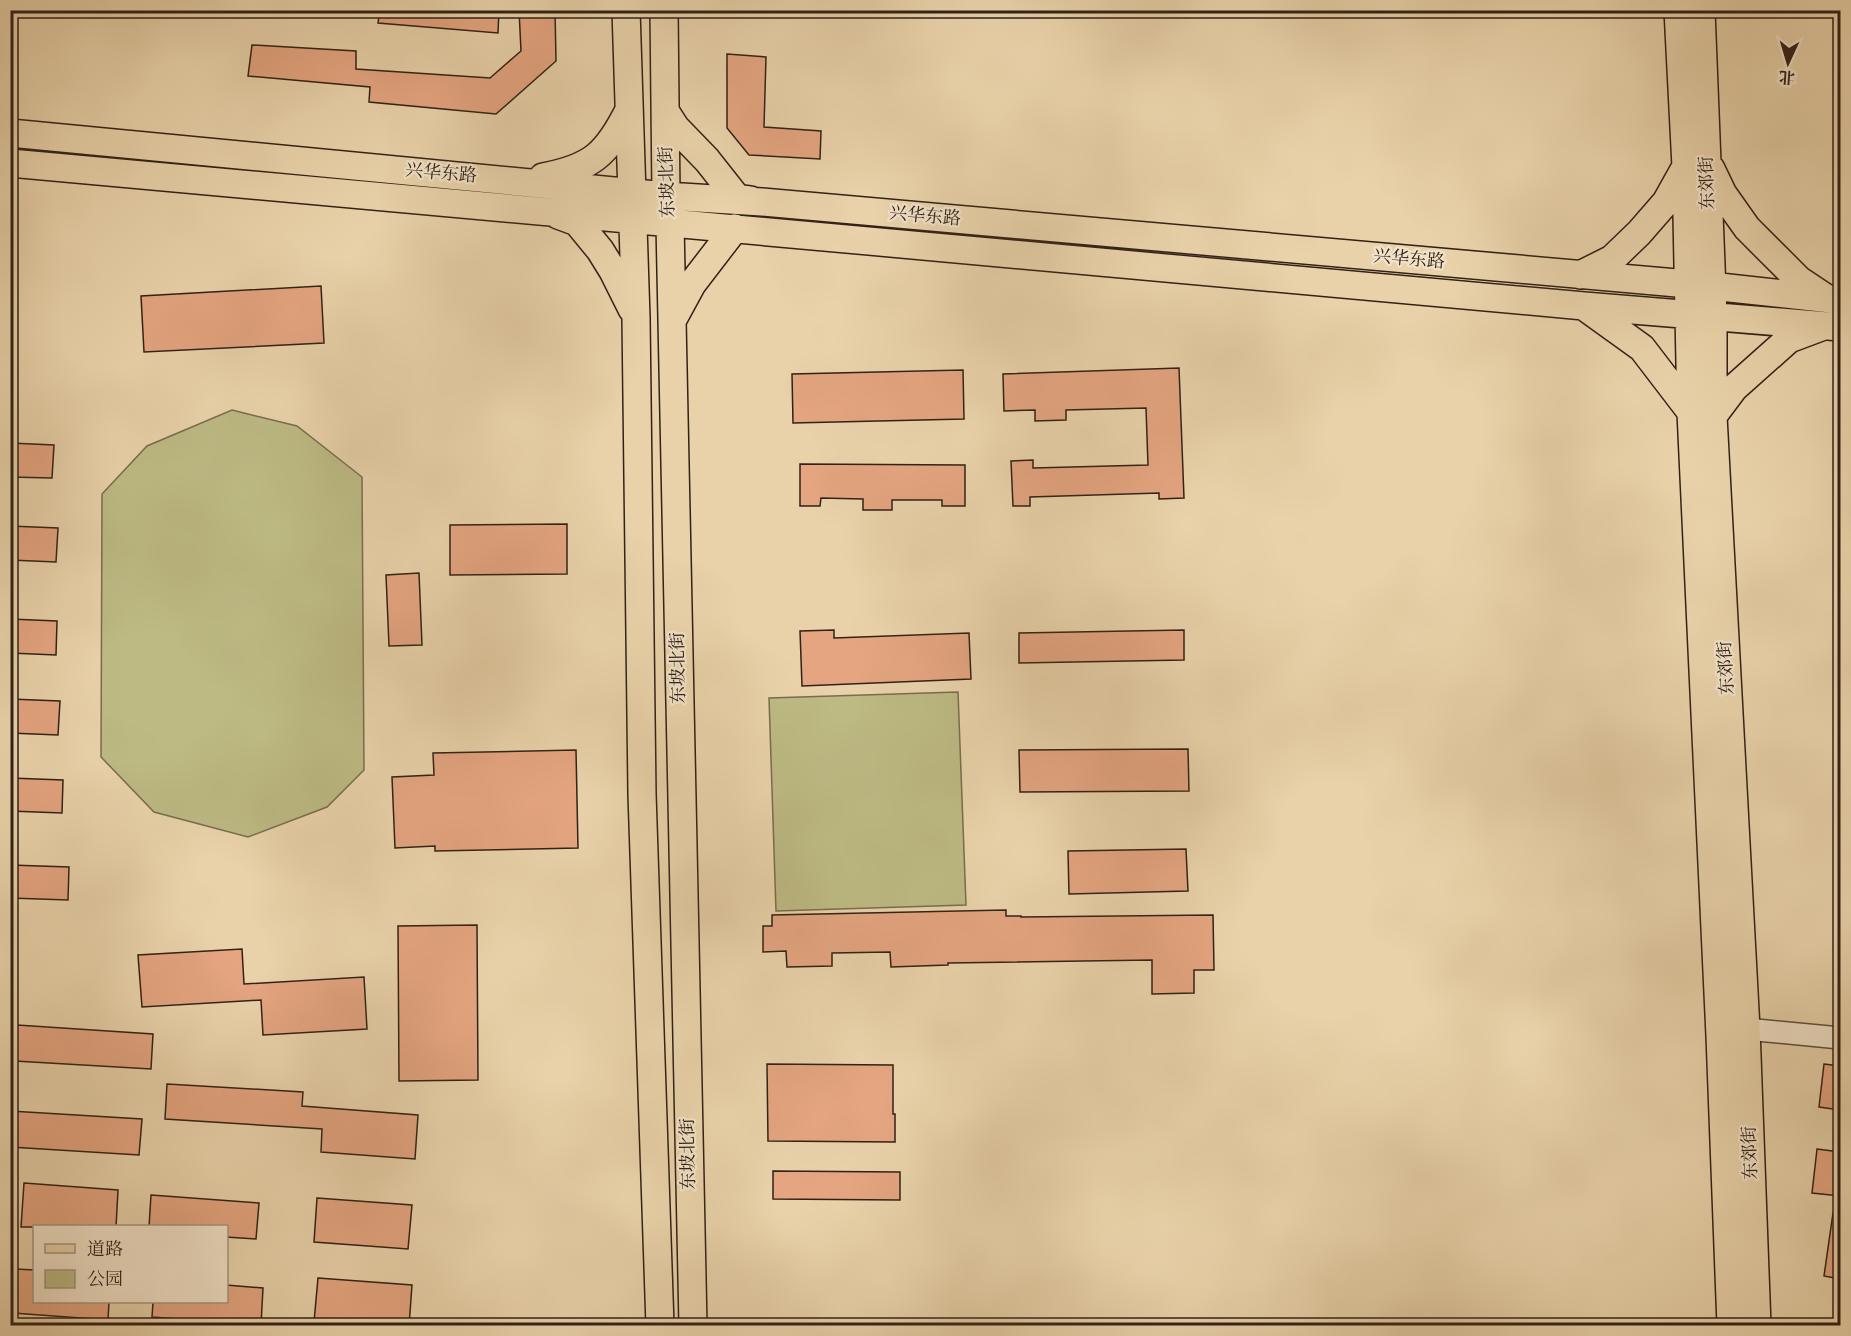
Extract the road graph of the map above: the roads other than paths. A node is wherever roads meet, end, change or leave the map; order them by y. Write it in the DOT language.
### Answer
graph roads {
  1 [pos="627,10"];
  2 [pos="664,10"];
  3 [pos="1678,10"];
  4 [pos="1701,10"];
  5 [pos="629,110"];
  6 [pos="667,114"];
  7 [pos="10,133"];
  8 [pos="10,163"];
  9 [pos="1697,165"];
  10 [pos="520,182"];
  11 [pos="632,193"];
  12 [pos="666,196"];
  13 [pos="762,202"];
  14 [pos="546,211"];
  15 [pos="634,219"];
  16 [pos="670,224"];
  17 [pos="735,228"];
  18 [pos="1580,275"];
  19 [pos="1699,285"];
  20 [pos="1834,299"];
  21 [pos="1584,306"];
  22 [pos="1701,315"];
  23 [pos="636,318"];
  24 [pos="671,322"];
  25 [pos="1833,326"];
  26 [pos="1702,414"];
  27 [pos="1746,1029"];
  28 [pos="1840,1038"];
  29 [pos="660,1326"];
  30 [pos="693,1326"];
  31 [pos="1731,1326"];
  32 [pos="1757,1326"];
  1 -- 5 [label="main road, 东坡北街"];
  2 -- 6 [label="main road, 东坡北街"];
  3 -- 9 [label="main road, 东郊街"];
  4 -- 9 [label="main road, 东郊街"];
  5 -- 10 [label="main road"];
  5 -- 11 [label="main road, 东坡北街"];
  6 -- 12 [label="main road, 东坡北街"];
  6 -- 13 [label="main road"];
  7 -- 10 [label="main road, 兴华东路"];
  8 -- 14 [label="main road"];
  9 -- 18 [label="main road"];
  9 -- 19 [label="main road, 东郊街"];
  9 -- 20 [label="main road"];
  10 -- 11 [label="main road, 兴华东路"];
  11 -- 12 [label="main road, 兴华东路"];
  11 -- 15 [label="main road, 东坡北街"];
  12 -- 13 [label="main road, 兴华东路"];
  12 -- 16 [label="main road, 东坡北街"];
  13 -- 18 [label="main road, 兴华东路"];
  14 -- 15 [label="main road"];
  14 -- 23 [label="main road"];
  15 -- 16 [label="main road"];
  15 -- 23 [label="main road, 东坡北街"];
  16 -- 17 [label="main road"];
  16 -- 24 [label="main road, 东坡北街"];
  17 -- 21 [label="main road"];
  17 -- 24 [label="main road"];
  18 -- 19 [label="main road, 兴华东路"];
  19 -- 20 [label="main road, 兴华东路"];
  19 -- 22 [label="main road, 东郊街"];
  21 -- 22 [label="main road"];
  21 -- 26 [label="main road"];
  22 -- 25 [label="main road"];
  22 -- 26 [label="main road, 东郊街"];
  23 -- 29 [label="main road, 东坡北街"];
  24 -- 30 [label="main road, 东坡北街"];
  25 -- 26 [label="main road"];
  26 -- 27 [label="main road, 东郊街"];
  26 -- 31 [label="main road, 东郊街"];
  27 -- 28 [label="street"];
  27 -- 32 [label="main road, 东郊街"];
}
